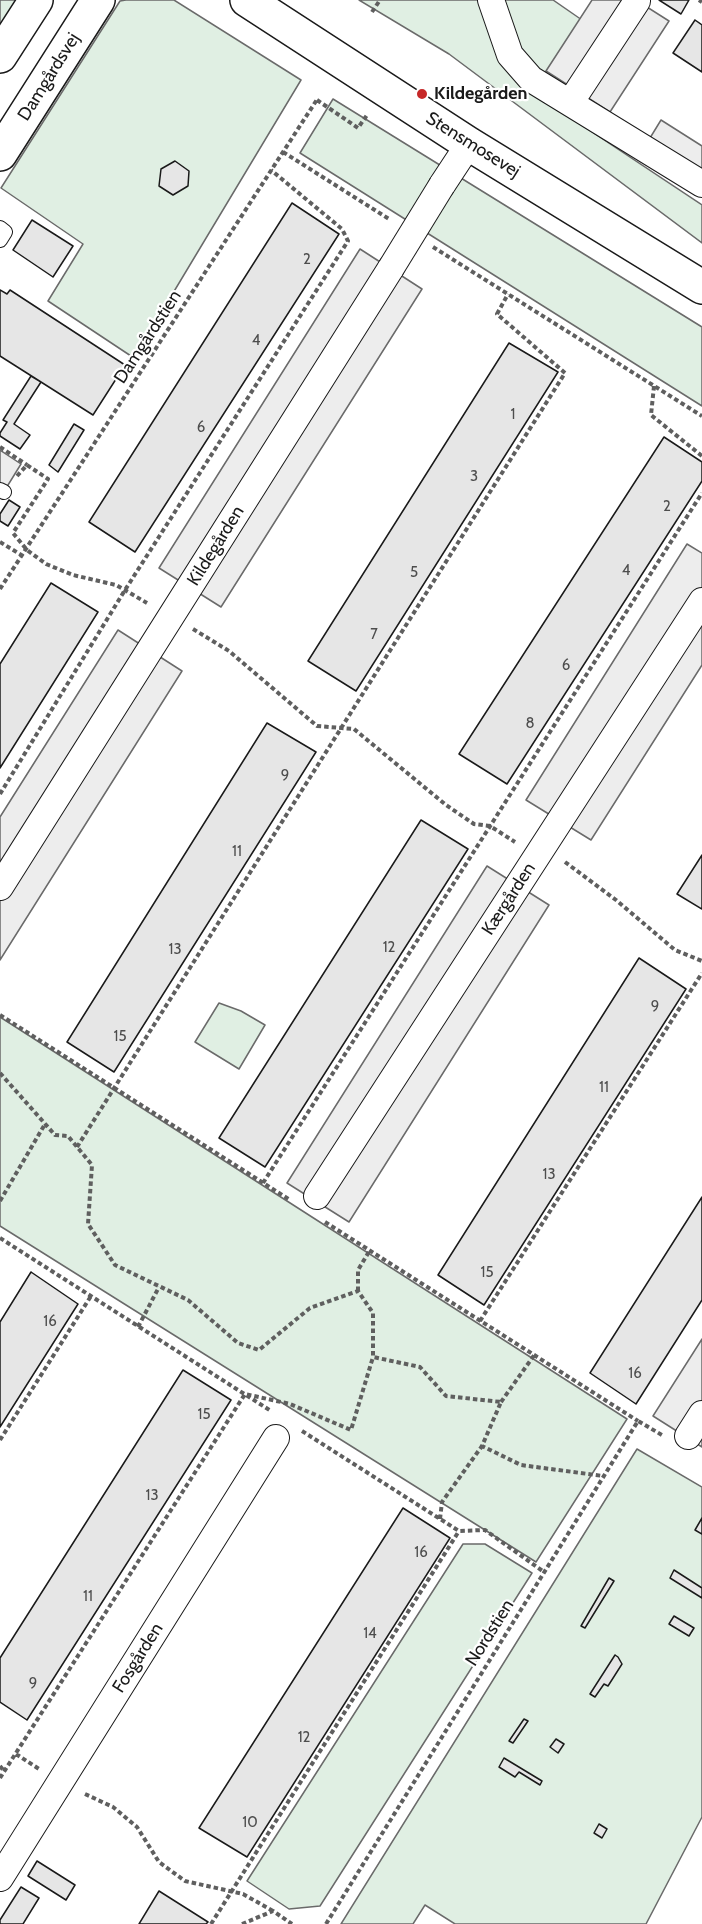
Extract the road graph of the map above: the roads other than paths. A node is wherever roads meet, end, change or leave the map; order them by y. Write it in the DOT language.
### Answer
graph roads {
  1 [pos="36,0"];
  2 [pos="98,0"];
  3 [pos="247,0"];
  4 [pos="491,0"];
  5 [pos="637,1"];
  6 [pos="0,56"];
  7 [pos="570,103"];
  8 [pos="469,144"];
  9 [pos="0,154"];
  10 [pos="702,184"];
  11 [pos="0,228"];
  12 [pos="0,240"];
  13 [pos="702,287"];
  14 [pos="702,601"];
  15 [pos="0,887"];
  16 [pos="317,1196"];
  17 [pos="702,1414"];
  18 [pos="276,1438"];
  19 [pos="678,1438"];
  20 [pos="0,1878"];
  1 -- 6 [label="street"];
  2 -- 9 [label="street, Damgårdsvej"];
  3 -- 8 [label="street, Stensmosevej"];
  4 -- 7 [label="street"];
  5 -- 7 [label="street"];
  7 -- 10 [label="street"];
  8 -- 13 [label="street, Stensmosevej"];
  8 -- 15 [label="street, Kildegården, bridge"];
  11 -- 12 [label="lane"];
  14 -- 16 [label="street, Kærgården"];
  17 -- 19 [label="street"];
  18 -- 20 [label="street, Fosgården"];
}
